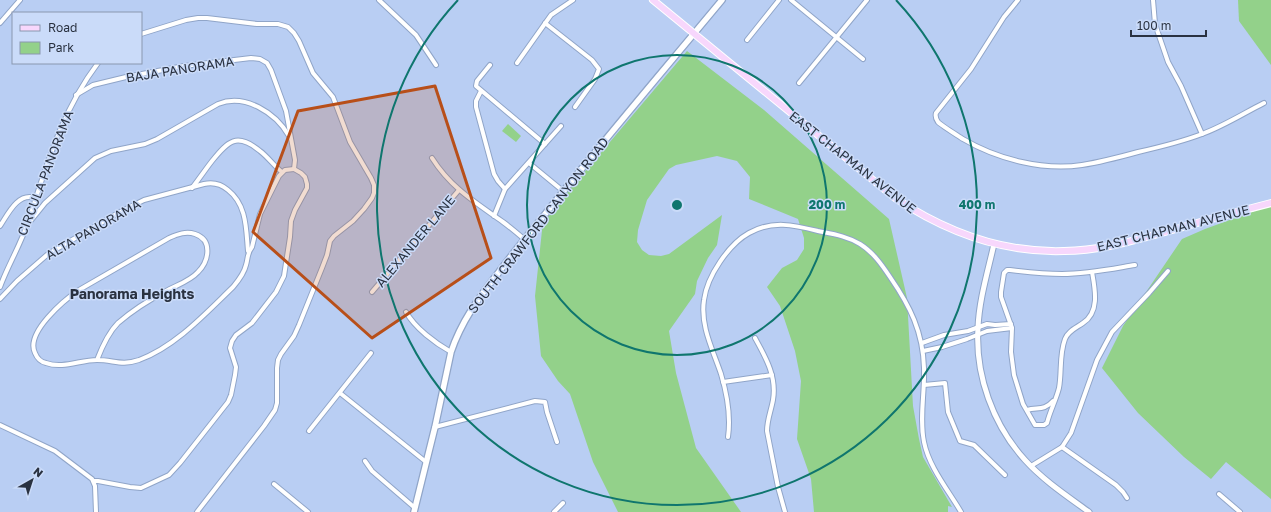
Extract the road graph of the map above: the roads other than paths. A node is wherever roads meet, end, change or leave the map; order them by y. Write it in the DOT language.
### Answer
graph roads {
  1 [pos="20,0"];
  2 [pos="379,0"];
  3 [pos="573,0"];
  4 [pos="653,0"];
  5 [pos="722,0"];
  6 [pos="779,0"];
  7 [pos="790,0"];
  8 [pos="867,0"];
  9 [pos="1018,0"];
  10 [pos="1153,0"];
  11 [pos="545,22"];
  12 [pos="0,23"];
  13 [pos="694,33"];
  14 [pos="142,34"];
  15 [pos="836,37"];
  16 [pos="747,40"];
  17 [pos="863,59"];
  18 [pos="517,63"];
  19 [pos="97,64"];
  20 [pos="436,64"];
  21 [pos="490,65"];
  22 [pos="799,83"];
  23 [pos="481,91"];
  24 [pos="76,95"];
  25 [pos="1264,103"];
  26 [pos="575,107"];
  27 [pos="561,126"];
  28 [pos="1202,134"];
  29 [pos="291,139"];
  30 [pos="545,144"];
  31 [pos="432,158"];
  32 [pos="529,163"];
  33 [pos="294,169"];
  34 [pos="282,172"];
  35 [pos="192,188"];
  36 [pos="459,190"];
  37 [pos="505,190"];
  38 [pos="563,191"];
  39 [pos="35,198"];
  40 [pos="1271,203"];
  41 [pos="494,216"];
  42 [pos="28,224"];
  43 [pos="0,226"];
  44 [pos="524,239"];
  45 [pos="994,244"];
  46 [pos="248,251"];
  47 [pos="1135,265"];
  48 [pos="1168,271"];
  49 [pos="1092,272"];
  50 [pos="0,287"];
  51 [pos="372,292"];
  52 [pos="0,299"];
  53 [pos="406,312"];
  54 [pos="1011,326"];
  55 [pos="978,327"];
  56 [pos="978,334"];
  57 [pos="755,338"];
  58 [pos="922,343"];
  59 [pos="923,351"];
  60 [pos="371,352"];
  61 [pos="450,352"];
  62 [pos="97,360"];
  63 [pos="772,375"];
  64 [pos="723,382"];
  65 [pos="924,385"];
  66 [pos="340,393"];
  67 [pos="1055,399"];
  68 [pos="1027,410"];
  69 [pos="0,425"];
  70 [pos="435,427"];
  71 [pos="310,431"];
  72 [pos="728,437"];
  73 [pos="557,442"];
  74 [pos="1062,447"];
  75 [pos="364,461"];
  76 [pos="426,462"];
  77 [pos="1031,466"];
  78 [pos="1004,475"];
  79 [pos="94,481"];
  80 [pos="274,484"];
  81 [pos="1219,494"];
  82 [pos="1127,498"];
  83 [pos="563,503"];
  84 [pos="414,510"];
  85 [pos="96,512"];
  86 [pos="196,512"];
  87 [pos="308,512"];
  88 [pos="554,512"];
  89 [pos="785,512"];
  90 [pos="962,512"];
  91 [pos="1089,512"];
  92 [pos="1239,512"];
  1 -- 12 [label="street"];
  2 -- 20 [label="street"];
  3 -- 11 [label="street"];
  4 -- 13 [label="main road, EAST CHAPMAN AVENUE"];
  5 -- 13 [label="main road, SOUTH CRAWFORD CANYON ROAD"];
  6 -- 16 [label="street"];
  7 -- 15 [label="street"];
  8 -- 15 [label="street"];
  9 -- 28 [label="street"];
  10 -- 28 [label="street"];
  11 -- 18 [label="street"];
  11 -- 26 [label="street"];
  13 -- 38 [label="main road, SOUTH CRAWFORD CANYON ROAD"];
  13 -- 45 [label="main road, EAST CHAPMAN AVENUE"];
  14 -- 86 [label="street"];
  15 -- 17 [label="street"];
  15 -- 22 [label="street"];
  19 -- 24 [label="street, CIRCULA PANORAMA"];
  21 -- 23 [label="street"];
  23 -- 30 [label="street"];
  23 -- 37 [label="street"];
  24 -- 29 [label="street, BAJA PANORAMA"];
  24 -- 39 [label="street, CIRCULA PANORAMA"];
  25 -- 28 [label="street"];
  27 -- 30 [label="street"];
  29 -- 33 [label="street, BAJA PANORAMA"];
  29 -- 42 [label="street"];
  30 -- 32 [label="street"];
  31 -- 36 [label="street"];
  32 -- 37 [label="street"];
  32 -- 38 [label="street"];
  33 -- 34 [label="street"];
  33 -- 79 [label="street"];
  34 -- 35 [label="street"];
  34 -- 46 [label="street"];
  35 -- 46 [label="street, ALTA PANORAMA"];
  35 -- 52 [label="street, ALTA PANORAMA"];
  36 -- 41 [label="street"];
  36 -- 51 [label="street, ALEXANDER LANE"];
  37 -- 41 [label="street"];
  38 -- 44 [label="main road, SOUTH CRAWFORD CANYON ROAD"];
  39 -- 42 [label="street, CIRCULA PANORAMA"];
  39 -- 43 [label="street"];
  40 -- 45 [label="main road, EAST CHAPMAN AVENUE"];
  41 -- 44 [label="street"];
  42 -- 50 [label="street, CIRCULA PANORAMA"];
  44 -- 61 [label="main road, SOUTH CRAWFORD CANYON ROAD"];
  45 -- 55 [label="street"];
  46 -- 62 [label="street"];
  47 -- 49 [label="street"];
  48 -- 74 [label="street"];
  49 -- 54 [label="street"];
  49 -- 67 [label="street"];
  53 -- 61 [label="street"];
  54 -- 55 [label="street"];
  54 -- 56 [label="street"];
  54 -- 68 [label="street"];
  55 -- 56 [label="street"];
  55 -- 58 [label="street"];
  56 -- 59 [label="street"];
  56 -- 77 [label="street"];
  57 -- 63 [label="street"];
  58 -- 59 [label="street"];
  58 -- 64 [label="street"];
  59 -- 65 [label="street"];
  60 -- 66 [label="street"];
  61 -- 70 [label="main road, SOUTH CRAWFORD CANYON ROAD"];
  62 -- 62 [label="street"];
  63 -- 64 [label="street"];
  63 -- 89 [label="street"];
  64 -- 72 [label="street"];
  65 -- 78 [label="street"];
  65 -- 90 [label="street"];
  66 -- 71 [label="street"];
  66 -- 76 [label="street"];
  67 -- 68 [label="street"];
  67 -- 68 [label="street"];
  69 -- 79 [label="street"];
  70 -- 73 [label="street"];
  70 -- 76 [label="main road, SOUTH CRAWFORD CANYON ROAD"];
  74 -- 77 [label="street"];
  74 -- 82 [label="street"];
  75 -- 84 [label="street"];
  76 -- 84 [label="main road, SOUTH CRAWFORD CANYON ROAD"];
  77 -- 91 [label="street"];
  79 -- 85 [label="street"];
  80 -- 87 [label="street"];
  81 -- 92 [label="street"];
  83 -- 88 [label="street"];
}
